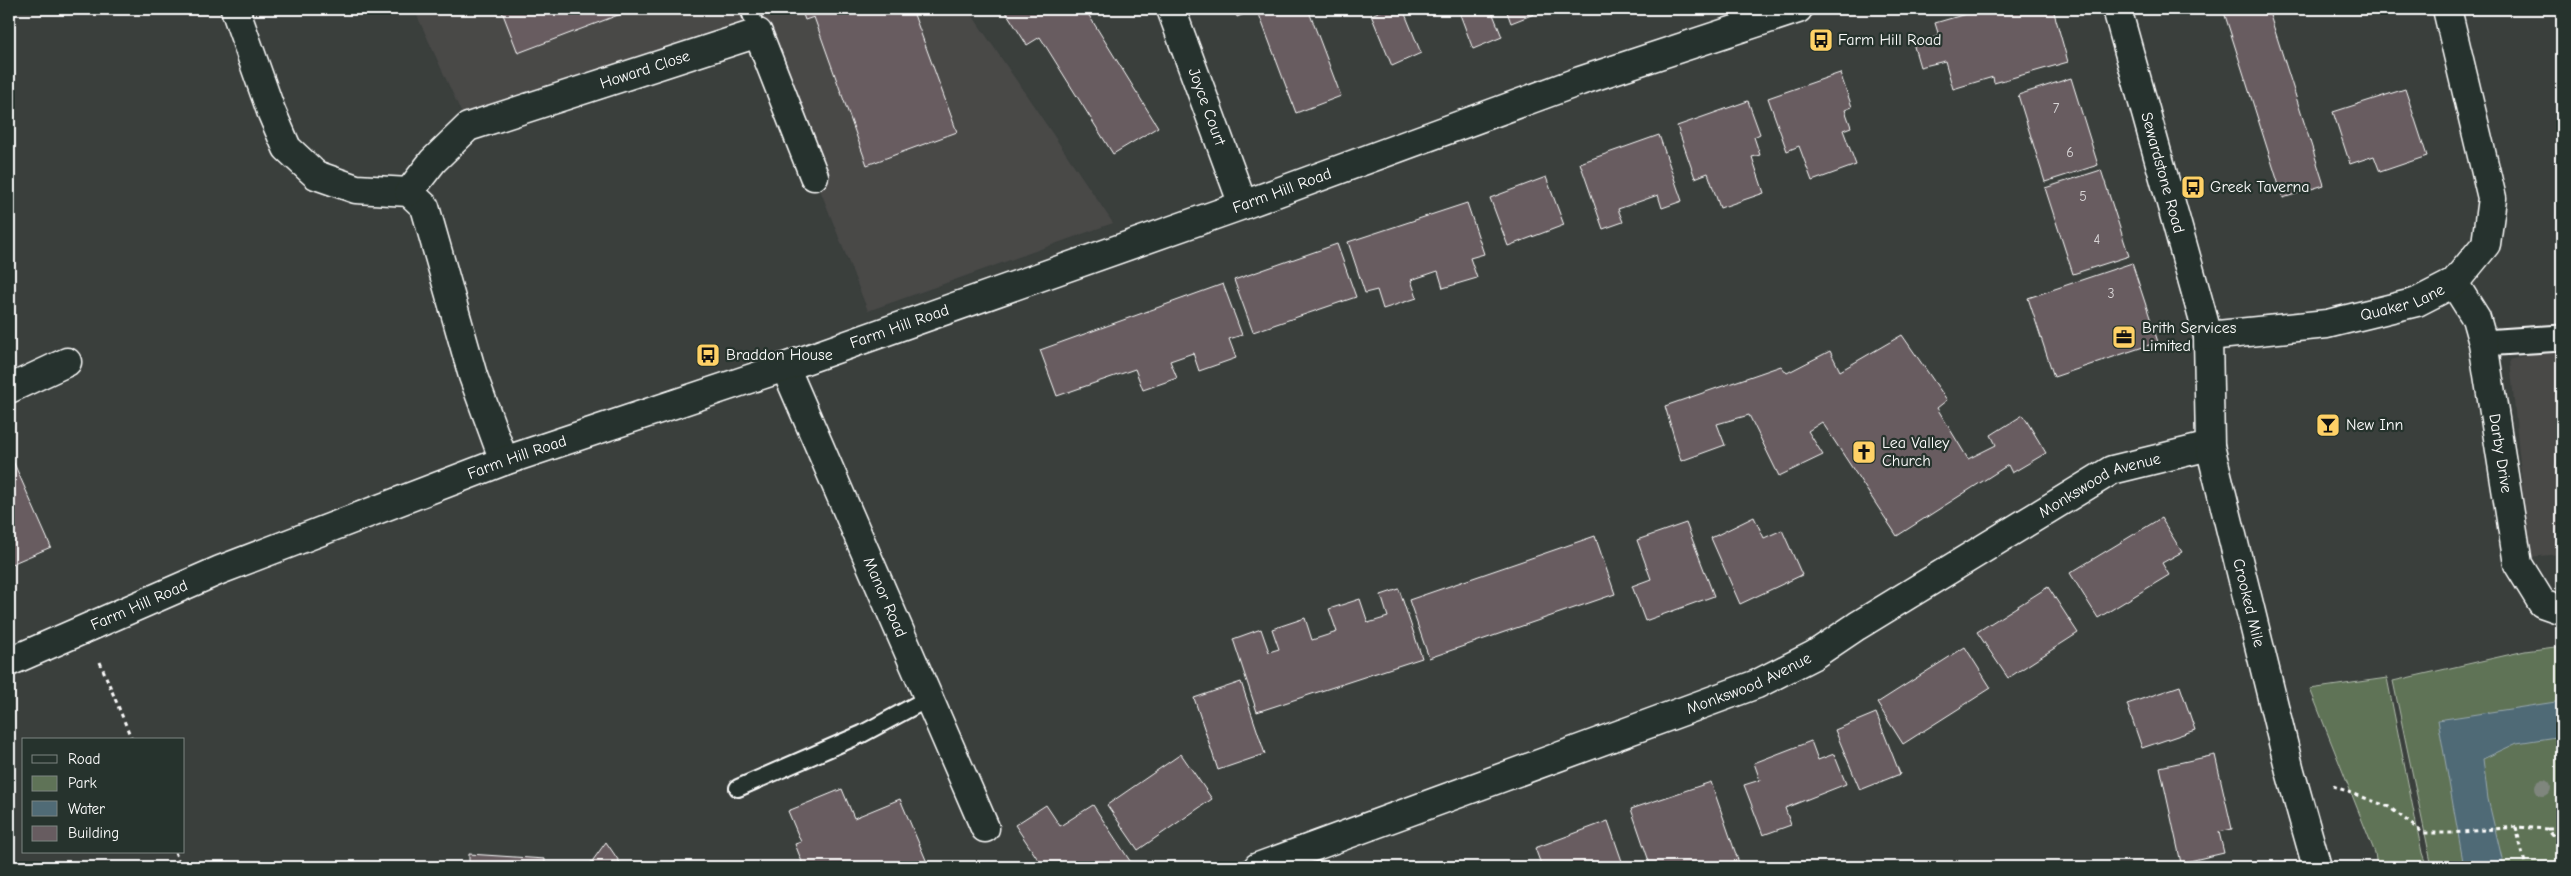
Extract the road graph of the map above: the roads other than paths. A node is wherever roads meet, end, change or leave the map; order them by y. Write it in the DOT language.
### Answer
graph roads {
  1 [pos="235,9"];
  2 [pos="1171,9"];
  3 [pos="1798,9"];
  4 [pos="2117,9"];
  5 [pos="2447,9"];
  6 [pos="754,21"];
  7 [pos="814,176"];
  8 [pos="409,192"];
  9 [pos="1243,205"];
  10 [pos="2454,283"];
  11 [pos="2208,336"];
  12 [pos="2562,338"];
  13 [pos="2484,343"];
  14 [pos="67,362"];
  15 [pos="785,367"];
  16 [pos="9,389"];
  17 [pos="2210,446"];
  18 [pos="504,461"];
  19 [pos="2562,610"];
  20 [pos="9,662"];
  21 [pos="929,698"];
  22 [pos="738,788"];
  23 [pos="985,828"];
  24 [pos="1258,867"];
  25 [pos="2317,867"];
  1 -- 8 [label="street"];
  2 -- 9 [label="street, Joyce Court"];
  3 -- 9 [label="street, Farm Hill Road"];
  4 -- 11 [label="street, Sewardstone Road"];
  5 -- 10 [label="street, Quaker Lane"];
  6 -- 7 [label="street, Howard Close"];
  6 -- 8 [label="street, Howard Close"];
  8 -- 18 [label="street"];
  9 -- 15 [label="street, Farm Hill Road"];
  10 -- 11 [label="street, Quaker Lane"];
  10 -- 13 [label="street, Darby Drive"];
  11 -- 17 [label="street, Crooked Mile"];
  12 -- 13 [label="street"];
  13 -- 19 [label="street, Darby Drive"];
  14 -- 16 [label="street"];
  15 -- 18 [label="street, Farm Hill Road"];
  15 -- 21 [label="street, Manor Road"];
  17 -- 24 [label="street, Monkswood Avenue"];
  17 -- 25 [label="street, Crooked Mile"];
  18 -- 20 [label="street, Farm Hill Road"];
  21 -- 22 [label="lane"];
  21 -- 23 [label="street, Manor Road"];
}
